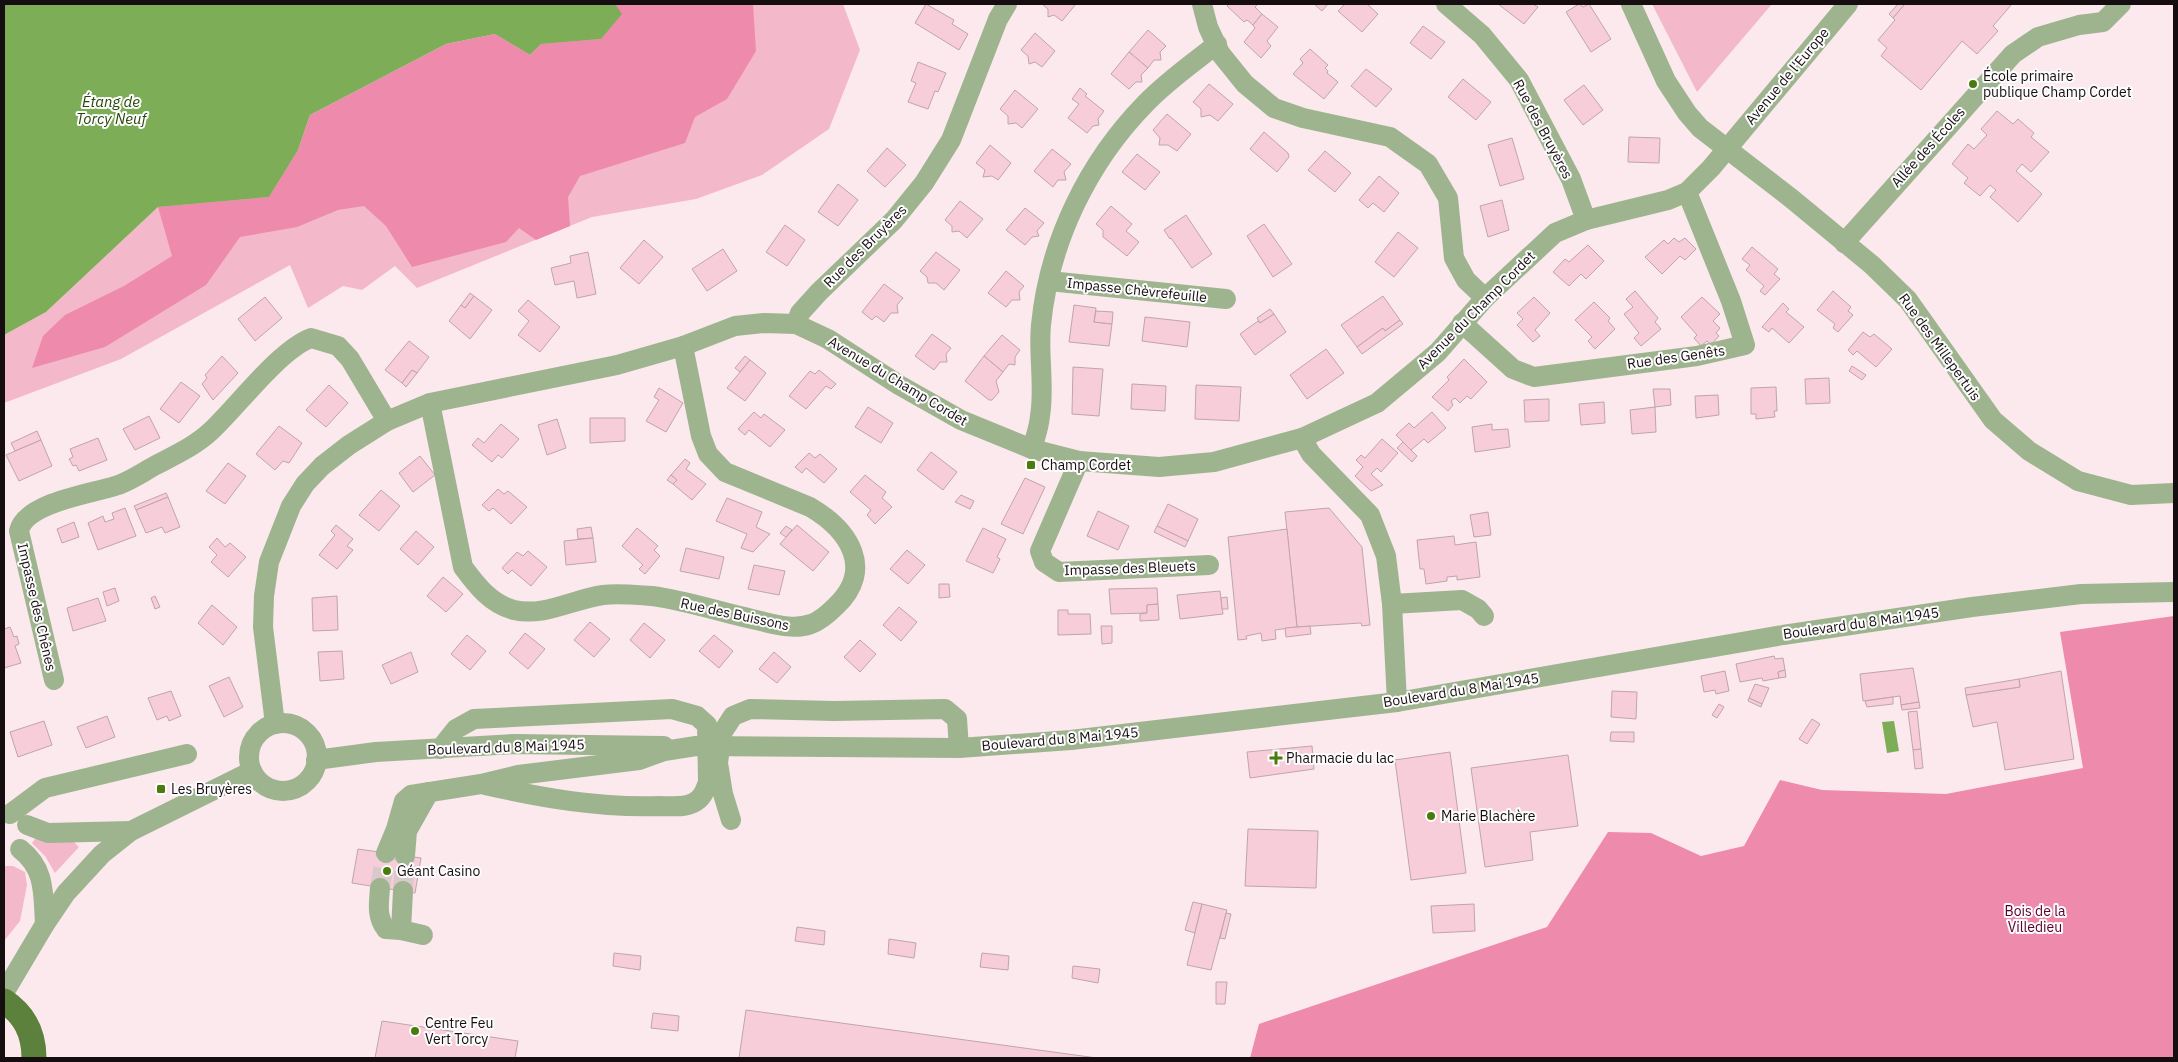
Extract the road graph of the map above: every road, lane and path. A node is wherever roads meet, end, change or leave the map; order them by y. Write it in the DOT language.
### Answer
graph roads {
  1 [pos="1006,4"];
  2 [pos="1202,4"];
  3 [pos="1446,4"];
  4 [pos="1631,4"];
  5 [pos="1848,4"];
  6 [pos="2121,4"];
  7 [pos="1217,44"];
  8 [pos="1726,149"];
  9 [pos="1688,192"];
  10 [pos="1586,220"];
  11 [pos="1844,243"];
  12 [pos="1049,281"];
  13 [pos="1485,298"];
  14 [pos="1226,299"];
  15 [pos="1462,323"];
  16 [pos="796,324"];
  17 [pos="683,346"];
  18 [pos="430,404"];
  19 [pos="387,421"];
  20 [pos="1302,438"];
  21 [pos="1032,449"];
  22 [pos="1079,461"];
  23 [pos="2174,493"];
  24 [pos="1209,565"];
  25 [pos="2174,592"];
  26 [pos="1392,604"];
  27 [pos="1484,616"];
  28 [pos="54,680"];
  29 [pos="1397,702"];
  30 [pos="275,724"];
  31 [pos="696,746"];
  32 [pos="440,748"];
  33 [pos="959,748"];
  34 [pos="187,754"];
  35 [pos="316,760"];
  36 [pos="252,771"];
  37 [pos="481,784"];
  38 [pos="7,815"];
  39 [pos="731,820"];
  40 [pos="27,825"];
  41 [pos="131,831"];
  42 [pos="12,850"];
  43 [pos="395,854"];
  44 [pos="380,888"];
  45 [pos="403,891"];
  46 [pos="45,924"];
  47 [pos="401,930"];
  48 [pos="423,935"];
  49 [pos="4,993"];
  50 [pos="4,1001"];
  51 [pos="34,1058"];
  1 -- 16 [label="street, Rue des Bruyères"];
  2 -- 7 [label="street"];
  3 -- 10 [label="street, Rue des Bruyères"];
  4 -- 8 [label="street, Rue des Millepertuis"];
  5 -- 8 [label="street, Avenue de l'Europe"];
  6 -- 11 [label="street, Allée des Écoles"];
  7 -- 12 [label="street"];
  7 -- 13 [label="street"];
  8 -- 9 [label="street, Avenue du Champ Cordet"];
  8 -- 11 [label="street, Rue des Millepertuis"];
  9 -- 10 [label="street, Avenue du Champ Cordet"];
  9 -- 15 [label="street, Rue des Genêts"];
  10 -- 13 [label="street, Avenue du Champ Cordet"];
  11 -- 23 [label="street, Rue des Millepertuis"];
  12 -- 14 [label="street, Impasse Chèvrefeuille"];
  12 -- 21 [label="street"];
  13 -- 15 [label="street, Avenue du Champ Cordet"];
  15 -- 20 [label="street, Avenue du Champ Cordet"];
  16 -- 17 [label="street, Avenue du Champ Cordet"];
  16 -- 21 [label="street, Avenue du Champ Cordet"];
  17 -- 18 [label="street, Avenue du Champ Cordet"];
  17 -- 18 [label="street, Rue des Buissons"];
  18 -- 19 [label="street, Avenue du Champ Cordet"];
  19 -- 28 [label="street, Impasse des Chênes"];
  19 -- 30 [label="street, Avenue du Champ Cordet"];
  20 -- 22 [label="street, Avenue du Champ Cordet"];
  20 -- 26 [label="street"];
  21 -- 22 [label="street, Avenue du Champ Cordet"];
  22 -- 24 [label="street, Impasse des Bleuets"];
  25 -- 29 [label="street, Boulevard du 8 Mai 1945"];
  26 -- 27 [label="street"];
  26 -- 29 [label="street"];
  29 -- 33 [label="street, Boulevard du 8 Mai 1945"];
  30 -- 35 [label="street"];
  30 -- 36 [label="street"];
  31 -- 32 [label="street, Boulevard du 8 Mai 1945"];
  31 -- 33 [label="street, Boulevard du 8 Mai 1945"];
  31 -- 37 [label="street"];
  32 -- 35 [label="street, Boulevard du 8 Mai 1945"];
  32 -- 37 [label="street"];
  33 -- 39 [label="street"];
  34 -- 38 [label="street"];
  35 -- 36 [label="street"];
  36 -- 41 [label="street"];
  37 -- 43 [label="street"];
  38 -- 40 [label="street"];
  40 -- 41 [label="street"];
  40 -- 42 [label="street"];
  41 -- 46 [label="street"];
  42 -- 46 [label="street"];
  44 -- 47 [label="street"];
  45 -- 47 [label="street"];
  46 -- 49 [label="street"];
  47 -- 48 [label="street"];
  50 -- 51 [label="main road"];
}
